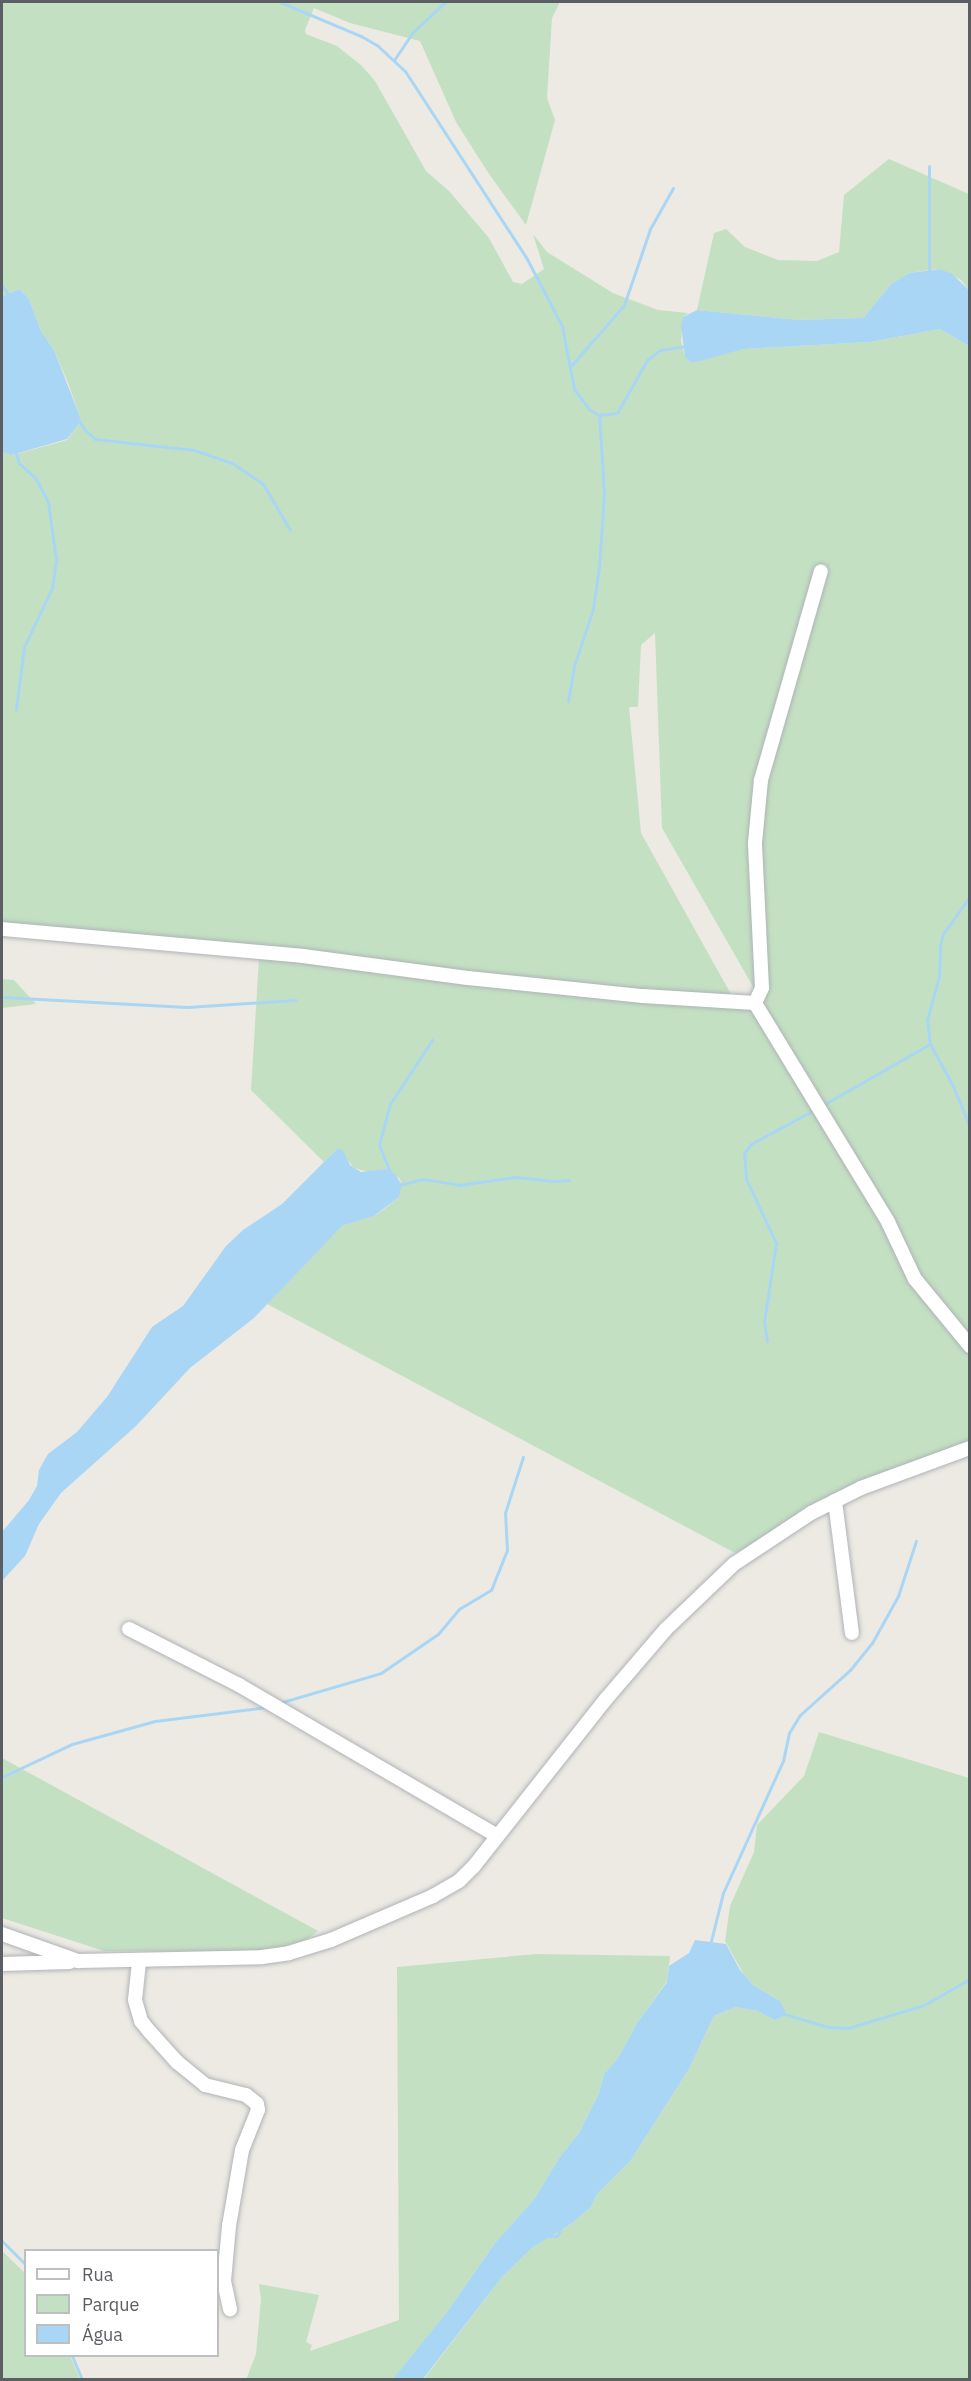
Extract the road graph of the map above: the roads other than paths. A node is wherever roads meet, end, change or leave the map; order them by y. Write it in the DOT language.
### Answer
graph roads {
  1 [pos="821,572"];
  2 [pos="2,929"];
  3 [pos="755,1003"];
  4 [pos="969,1346"];
  5 [pos="969,1448"];
  6 [pos="835,1501"];
  7 [pos="129,1629"];
  8 [pos="852,1633"];
  9 [pos="497,1836"];
  10 [pos="2,1934"];
  11 [pos="78,1961"];
  12 [pos="139,1962"];
  13 [pos="2,1964"];
  14 [pos="230,2309"];
  1 -- 3 [label="street"];
  2 -- 3 [label="street"];
  3 -- 4 [label="street"];
  5 -- 6 [label="street"];
  6 -- 8 [label="street"];
  6 -- 9 [label="street"];
  7 -- 9 [label="street"];
  9 -- 12 [label="street"];
  10 -- 11 [label="street"];
  11 -- 12 [label="street"];
  11 -- 13 [label="street"];
  12 -- 14 [label="street"];
}
